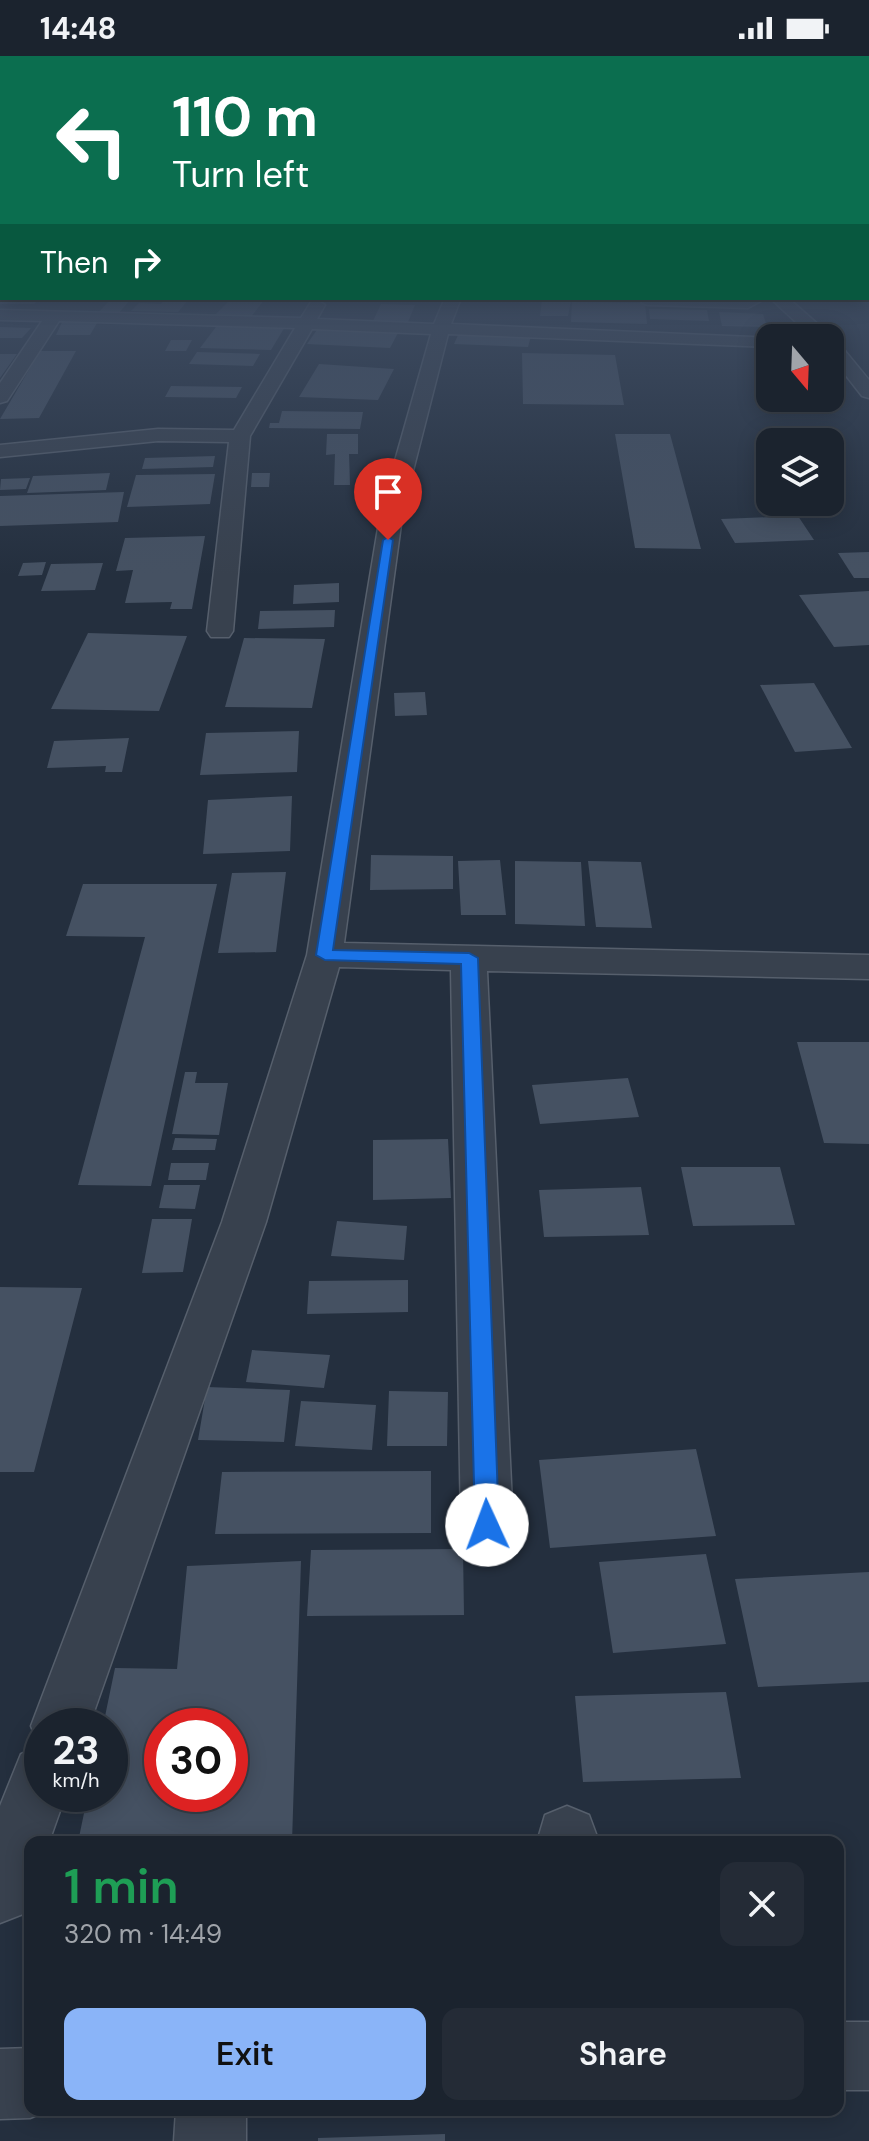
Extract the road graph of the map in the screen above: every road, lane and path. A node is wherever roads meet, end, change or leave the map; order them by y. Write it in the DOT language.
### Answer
graph roads {
  1 [pos="11,380"];
  2 [pos="272,380"];
  3 [pos="428,380"];
  4 [pos="0,397"];
  5 [pos="240,436"];
  6 [pos="0,451"];
  7 [pos="220,631"];
  8 [pos="325,955"];
  9 [pos="469,958"];
  10 [pos="869,967"];
  11 [pos="487,1525"];
  12 [pos="67,1708"];
  13 [pos="29,1812"];
  14 [pos="0,1891"];
  15 [pos="844,2056"];
  16 [pos="869,2056"];
  17 [pos="24,2083"];
  18 [pos="0,2084"];
  19 [pos="211,2116"];
  20 [pos="210,2141"];
  1 -- 4 [label="street"];
  2 -- 5 [label="street"];
  3 -- 8 [label="street"];
  5 -- 6 [label="street"];
  5 -- 7 [label="street"];
  8 -- 9 [label="street"];
  8 -- 12 [label="street"];
  9 -- 10 [label="street"];
  9 -- 11 [label="street"];
  13 -- 14 [label="street"];
  15 -- 16 [label="street"];
  17 -- 18 [label="street"];
  19 -- 20 [label="street"];
}
